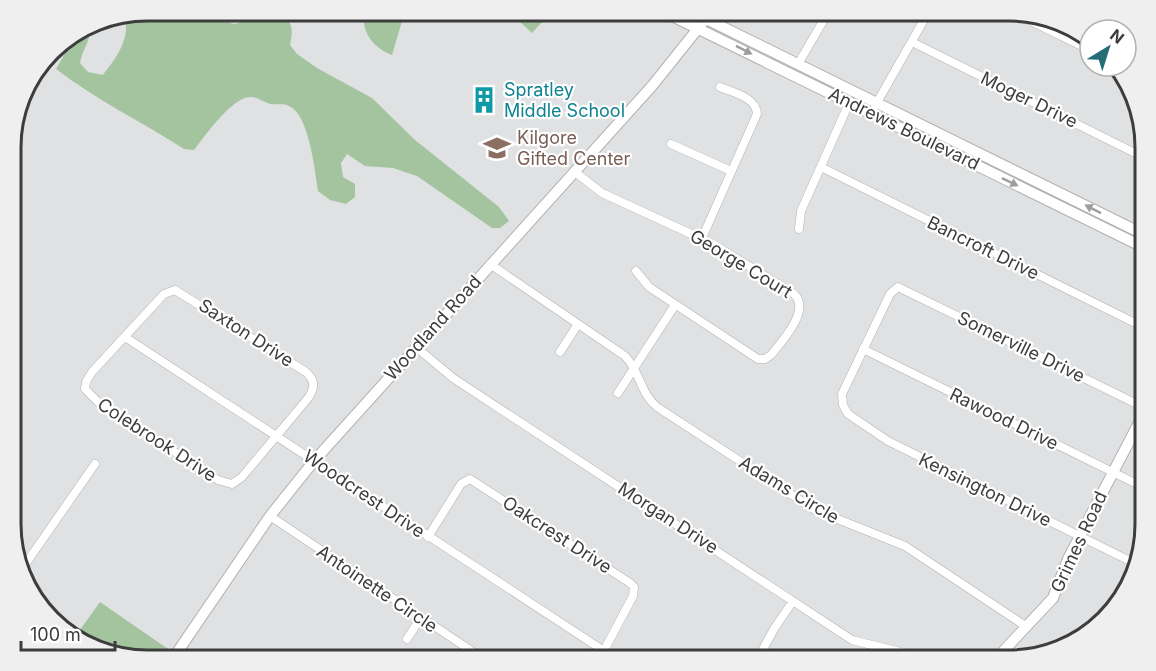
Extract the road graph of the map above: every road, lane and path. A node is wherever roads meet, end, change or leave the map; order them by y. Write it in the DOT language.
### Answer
graph roads {
  1 [pos="704,21"];
  2 [pos="710,21"];
  3 [pos="710,21"];
  4 [pos="823,21"];
  5 [pos="923,21"];
  6 [pos="1037,24"];
  7 [pos="912,42"];
  8 [pos="1078,44"];
  9 [pos="798,64"];
  10 [pos="720,87"];
  11 [pos="852,97"];
  12 [pos="874,108"];
  13 [pos="671,144"];
  14 [pos="1135,153"];
  15 [pos="821,167"];
  16 [pos="731,171"];
  17 [pos="575,172"];
  18 [pos="799,229"];
  19 [pos="1135,231"];
  20 [pos="702,238"];
  21 [pos="1135,243"];
  22 [pos="490,264"];
  23 [pos="636,270"];
  24 [pos="675,305"];
  25 [pos="1135,323"];
  26 [pos="579,324"];
  27 [pos="125,337"];
  28 [pos="416,347"];
  29 [pos="863,349"];
  30 [pos="560,352"];
  31 [pos="633,366"];
  32 [pos="618,393"];
  33 [pos="675,405"];
  34 [pos="1135,405"];
  35 [pos="670,415"];
  36 [pos="1135,430"];
  37 [pos="276,435"];
  38 [pos="314,461"];
  39 [pos="94,464"];
  40 [pos="1113,473"];
  41 [pos="1135,483"];
  42 [pos="270,516"];
  43 [pos="1080,536"];
  44 [pos="428,537"];
  45 [pos="1129,561"];
  46 [pos="27,562"];
  47 [pos="794,601"];
  48 [pos="420,619"];
  49 [pos="1027,627"];
  50 [pos="407,639"];
  51 [pos="179,650"];
  52 [pos="469,650"];
  53 [pos="602,650"];
  54 [pos="605,650"];
  55 [pos="762,650"];
  56 [pos="893,650"];
  57 [pos="1005,650"];
  1 -- 17 [label="street, Woodland Road"];
  2 -- 9 [label="street, Andrews Boulevard"];
  3 -- 11 [label="street, Andrews Boulevard, one-way"];
  4 -- 9 [label="street"];
  5 -- 7 [label="street"];
  6 -- 8 [label="street"];
  7 -- 12 [label="street"];
  7 -- 14 [label="street, Moger Drive"];
  9 -- 11 [label="street, Andrews Boulevard"];
  10 -- 16 [label="street"];
  11 -- 12 [label="street, Andrews Boulevard"];
  11 -- 15 [label="street"];
  19 -- 12 [label="street, Andrews Boulevard, one-way"];
  12 -- 21 [label="street, Andrews Boulevard, one-way"];
  13 -- 16 [label="street"];
  15 -- 18 [label="street"];
  15 -- 25 [label="street, Bancroft Drive"];
  16 -- 20 [label="street"];
  17 -- 20 [label="street, George Court"];
  17 -- 22 [label="street, Woodland Road"];
  20 -- 24 [label="street, George Court"];
  22 -- 26 [label="street, Adams Circle"];
  22 -- 28 [label="street, Woodland Road"];
  23 -- 24 [label="street, George Court"];
  24 -- 31 [label="street"];
  26 -- 30 [label="street"];
  26 -- 31 [label="street, Adams Circle"];
  27 -- 37 [label="street, Woodcrest Drive"];
  27 -- 37 [label="street, Saxton Drive"];
  27 -- 37 [label="street, Colebrook Drive"];
  28 -- 38 [label="street, Woodland Road"];
  28 -- 47 [label="street, Morgan Drive"];
  29 -- 34 [label="street, Somerville Drive"];
  29 -- 40 [label="street, Rawood Drive"];
  29 -- 43 [label="street, Kensington Drive"];
  31 -- 32 [label="street"];
  31 -- 35 [label="street, Adams Circle"];
  33 -- 35 [label="street"];
  35 -- 49 [label="street, Adams Circle"];
  36 -- 40 [label="street, Grimes Road"];
  37 -- 38 [label="street, Woodcrest Drive"];
  38 -- 42 [label="street, Woodland Road"];
  38 -- 44 [label="street, Woodcrest Drive"];
  39 -- 46 [label="street"];
  40 -- 41 [label="street, Rawood Drive"];
  40 -- 43 [label="street, Grimes Road"];
  42 -- 48 [label="street, Antoinette Circle"];
  42 -- 51 [label="street, Woodland Road"];
  43 -- 45 [label="street, Kensington Drive"];
  43 -- 49 [label="street, Grimes Road"];
  44 -- 53 [label="street, Woodcrest Drive"];
  44 -- 54 [label="street, Oakcrest Drive"];
  47 -- 55 [label="street"];
  47 -- 56 [label="street, Morgan Drive"];
  48 -- 50 [label="street"];
  48 -- 52 [label="street, Antoinette Circle"];
  49 -- 57 [label="street, Grimes Road"];
}
